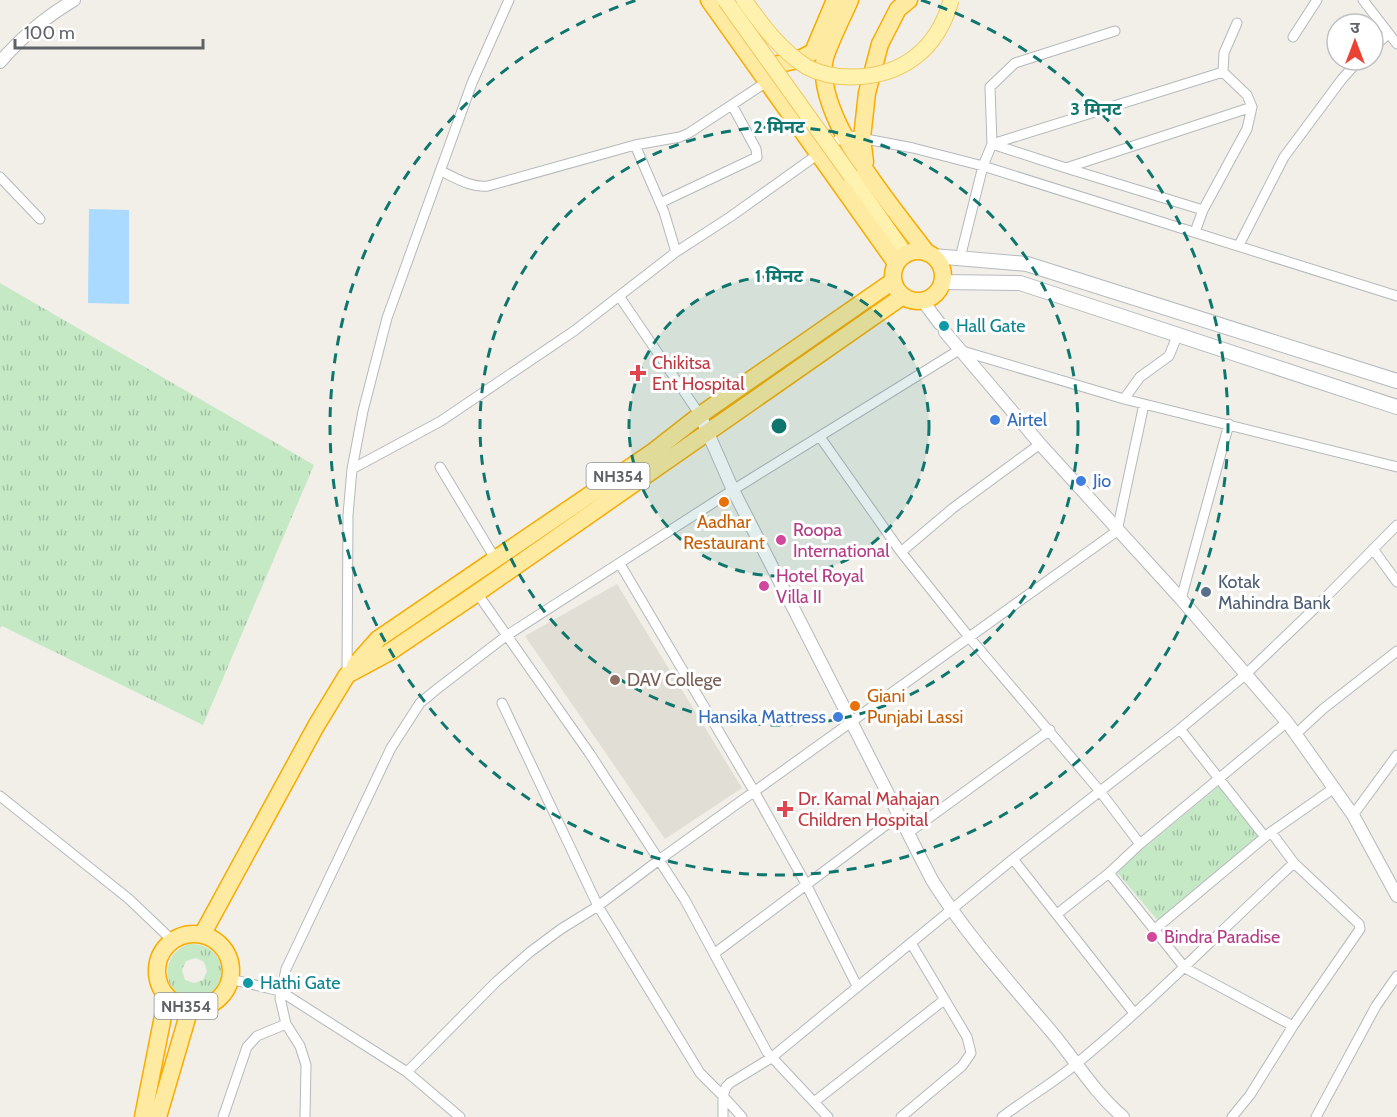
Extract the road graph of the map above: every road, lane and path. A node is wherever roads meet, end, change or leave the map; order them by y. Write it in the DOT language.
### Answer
graph roads {
  1 [pos="74,0"];
  2 [pos="509,0"];
  3 [pos="709,0"];
  4 [pos="725,0"];
  5 [pos="744,0"];
  6 [pos="835,0"];
  7 [pos="850,0"];
  8 [pos="909,0"];
  9 [pos="951,0"];
  10 [pos="1317,0"];
  11 [pos="1363,0"];
  12 [pos="1237,22"];
  13 [pos="1115,31"];
  14 [pos="1388,34"];
  15 [pos="1293,37"];
  16 [pos="1385,37"];
  17 [pos="1397,44"];
  18 [pos="0,62"];
  19 [pos="1223,72"];
  20 [pos="1348,72"];
  21 [pos="764,74"];
  22 [pos="732,105"];
  23 [pos="1252,107"];
  24 [pos="853,137"];
  25 [pos="992,144"];
  26 [pos="635,146"];
  27 [pos="819,153"];
  28 [pos="983,166"];
  29 [pos="1066,168"];
  30 [pos="441,171"];
  31 [pos="859,174"];
  32 [pos="0,177"];
  33 [pos="660,203"];
  34 [pos="1203,210"];
  35 [pos="40,219"];
  36 [pos="1195,232"];
  37 [pos="1239,245"];
  38 [pos="676,252"];
  39 [pos="930,254"];
  40 [pos="960,258"];
  41 [pos="901,259"];
  42 [pos="893,281"];
  43 [pos="942,282"];
  44 [pos="619,296"];
  45 [pos="903,296"];
  46 [pos="1397,296"];
  47 [pos="922,300"];
  48 [pos="1178,334"];
  49 [pos="959,350"];
  50 [pos="1397,381"];
  51 [pos="1124,399"];
  52 [pos="1144,404"];
  53 [pos="1397,407"];
  54 [pos="700,415"];
  55 [pos="1229,424"];
  56 [pos="708,432"];
  57 [pos="820,437"];
  58 [pos="1040,444"];
  59 [pos="440,467"];
  60 [pos="1397,468"];
  61 [pos="352,469"];
  62 [pos="733,490"];
  63 [pos="1397,525"];
  64 [pos="1118,531"];
  65 [pos="1373,549"];
  66 [pos="901,552"];
  67 [pos="496,560"];
  68 [pos="620,564"];
  69 [pos="1397,582"];
  70 [pos="477,593"];
  71 [pos="1181,599"];
  72 [pos="507,636"];
  73 [pos="969,637"];
  74 [pos="1397,651"];
  75 [pos="347,675"];
  76 [pos="1245,675"];
  77 [pos="502,703"];
  78 [pos="851,722"];
  79 [pos="1287,722"];
  80 [pos="1180,729"];
  81 [pos="1050,730"];
  82 [pos="1296,734"];
  83 [pos="1397,755"];
  84 [pos="1219,780"];
  85 [pos="1334,788"];
  86 [pos="1099,790"];
  87 [pos="754,791"];
  88 [pos="0,796"];
  89 [pos="1353,815"];
  90 [pos="898,816"];
  91 [pos="908,833"];
  92 [pos="1268,835"];
  93 [pos="1140,844"];
  94 [pos="1013,859"];
  95 [pos="659,860"];
  96 [pos="1294,863"];
  97 [pos="1109,873"];
  98 [pos="806,884"];
  99 [pos="1397,896"];
  100 [pos="598,906"];
  101 [pos="951,911"];
  102 [pos="1057,914"];
  103 [pos="1155,929"];
  104 [pos="202,935"];
  105 [pos="173,941"];
  106 [pos="911,943"];
  107 [pos="715,953"];
  108 [pos="1185,968"];
  109 [pos="1397,976"];
  110 [pos="230,979"];
  111 [pos="857,986"];
  112 [pos="280,991"];
  113 [pos="167,996"];
  114 [pos="944,1000"];
  115 [pos="190,1008"];
  116 [pos="1134,1013"];
  117 [pos="286,1024"];
  118 [pos="1293,1026"];
  119 [pos="771,1058"];
  120 [pos="1076,1065"];
  121 [pos="407,1072"];
  122 [pos="723,1096"];
  123 [pos="814,1102"];
  124 [pos="452,1109"];
  125 [pos="143,1117"];
  126 [pos="158,1117"];
  127 [pos="223,1117"];
  128 [pos="306,1117"];
  129 [pos="444,1117"];
  130 [pos="460,1117"];
  131 [pos="723,1117"];
  132 [pos="742,1117"];
  133 [pos="828,1117"];
  134 [pos="900,1117"];
  135 [pos="1002,1117"];
  136 [pos="1123,1117"];
  137 [pos="1232,1117"];
  138 [pos="1316,1117"];
  1 -- 18 [label="street"];
  2 -- 30 [label="street"];
  3 -- 21 [label="highway"];
  4 -- 31 [label="main road, bridge"];
  5 -- 9 [label="main road, bridge"];
  6 -- 21 [label="highway"];
  7 -- 24 [label="highway"];
  8 -- 24 [label="highway"];
  10 -- 15 [label="street"];
  11 -- 14 [label="street"];
  12 -- 19 [label="street"];
  13 -- 25 [label="street"];
  14 -- 16 [label="street"];
  14 -- 17 [label="street"];
  19 -- 23 [label="street"];
  19 -- 25 [label="street"];
  20 -- 37 [label="street"];
  21 -- 22 [label="street"];
  21 -- 27 [label="highway"];
  22 -- 26 [label="street"];
  22 -- 33 [label="street"];
  23 -- 29 [label="street"];
  23 -- 34 [label="street"];
  24 -- 27 [label="street"];
  24 -- 28 [label="street"];
  24 -- 31 [label="highway"];
  25 -- 28 [label="street"];
  25 -- 29 [label="street"];
  26 -- 30 [label="street"];
  26 -- 33 [label="street"];
  27 -- 38 [label="street"];
  27 -- 41 [label="highway"];
  28 -- 36 [label="street"];
  28 -- 40 [label="street"];
  29 -- 34 [label="street"];
  30 -- 61 [label="street"];
  31 -- 39 [label="highway"];
  31 -- 41 [label="main road"];
  32 -- 35 [label="street"];
  33 -- 38 [label="street"];
  34 -- 36 [label="street"];
  36 -- 37 [label="street"];
  37 -- 46 [label="street"];
  38 -- 44 [label="street"];
  39 -- 40 [label="main road"];
  39 -- 41 [label="highway"];
  39 -- 43 [label="highway"];
  40 -- 50 [label="main road"];
  41 -- 42 [label="highway"];
  42 -- 45 [label="highway"];
  42 -- 54 [label="highway, NH354"];
  43 -- 47 [label="highway"];
  43 -- 48 [label="main road"];
  44 -- 54 [label="street"];
  44 -- 61 [label="street"];
  45 -- 47 [label="highway"];
  45 -- 56 [label="highway, NH354"];
  47 -- 49 [label="street"];
  48 -- 51 [label="street"];
  48 -- 53 [label="main road"];
  49 -- 51 [label="street"];
  49 -- 57 [label="street"];
  49 -- 58 [label="street"];
  51 -- 52 [label="street"];
  52 -- 55 [label="street"];
  52 -- 64 [label="street"];
  54 -- 56 [label="street"];
  54 -- 67 [label="highway, NH354"];
  55 -- 60 [label="street"];
  55 -- 71 [label="street"];
  56 -- 62 [label="street"];
  56 -- 70 [label="highway, NH354"];
  57 -- 62 [label="street"];
  57 -- 66 [label="street"];
  58 -- 64 [label="street"];
  58 -- 66 [label="street"];
  59 -- 67 [label="street"];
  61 -- 75 [label="street"];
  62 -- 68 [label="street"];
  62 -- 78 [label="street"];
  63 -- 65 [label="street"];
  64 -- 71 [label="street"];
  64 -- 73 [label="street"];
  65 -- 69 [label="street"];
  65 -- 76 [label="street"];
  66 -- 73 [label="street"];
  67 -- 75 [label="highway, NH354"];
  68 -- 72 [label="street"];
  68 -- 87 [label="street"];
  70 -- 72 [label="street"];
  70 -- 75 [label="highway, NH354"];
  71 -- 76 [label="street"];
  72 -- 95 [label="street"];
  72 -- 112 [label="street"];
  73 -- 78 [label="street"];
  73 -- 81 [label="street"];
  74 -- 82 [label="street"];
  75 -- 104 [label="highway, NH354"];
  76 -- 79 [label="street"];
  76 -- 80 [label="street"];
  77 -- 100 [label="street"];
  78 -- 87 [label="street"];
  78 -- 90 [label="street"];
  79 -- 82 [label="street"];
  79 -- 84 [label="street"];
  80 -- 84 [label="street"];
  80 -- 86 [label="street"];
  81 -- 86 [label="street"];
  81 -- 91 [label="street"];
  82 -- 85 [label="street"];
  83 -- 89 [label="street"];
  84 -- 92 [label="street"];
  84 -- 93 [label="street"];
  85 -- 89 [label="street"];
  85 -- 92 [label="street"];
  86 -- 93 [label="street"];
  86 -- 94 [label="street"];
  87 -- 95 [label="street"];
  87 -- 98 [label="street"];
  88 -- 105 [label="street"];
  89 -- 99 [label="street"];
  90 -- 91 [label="street"];
  90 -- 98 [label="street"];
  91 -- 101 [label="street"];
  92 -- 96 [label="street"];
  92 -- 103 [label="street"];
  93 -- 97 [label="street"];
  94 -- 101 [label="street"];
  94 -- 102 [label="street"];
  95 -- 100 [label="street"];
  95 -- 107 [label="street"];
  96 -- 108 [label="street"];
  96 -- 118 [label="street"];
  97 -- 102 [label="street"];
  97 -- 103 [label="street"];
  98 -- 107 [label="street"];
  98 -- 111 [label="street"];
  100 -- 121 [label="street"];
  100 -- 122 [label="street"];
  101 -- 106 [label="street"];
  101 -- 120 [label="street"];
  102 -- 116 [label="street"];
  103 -- 108 [label="street"];
  104 -- 105 [label="highway"];
  104 -- 110 [label="highway, NH354"];
  105 -- 113 [label="highway, NH354"];
  106 -- 111 [label="street"];
  106 -- 114 [label="street"];
  107 -- 119 [label="street"];
  108 -- 116 [label="street"];
  108 -- 118 [label="street"];
  109 -- 138 [label="street"];
  110 -- 112 [label="street"];
  110 -- 115 [label="highway, NH354"];
  111 -- 119 [label="street"];
  112 -- 117 [label="street"];
  112 -- 121 [label="street"];
  113 -- 115 [label="highway, NH354"];
  113 -- 125 [label="highway, NH354"];
  114 -- 123 [label="street"];
  114 -- 134 [label="street"];
  115 -- 126 [label="highway, NH354"];
  116 -- 120 [label="street"];
  117 -- 127 [label="street"];
  117 -- 128 [label="street"];
  118 -- 137 [label="street"];
  119 -- 122 [label="street"];
  119 -- 123 [label="street"];
  120 -- 135 [label="street"];
  120 -- 136 [label="street"];
  121 -- 124 [label="street"];
  122 -- 131 [label="street"];
  122 -- 132 [label="street"];
  123 -- 133 [label="street"];
  124 -- 129 [label="street"];
  124 -- 130 [label="street"];
}
